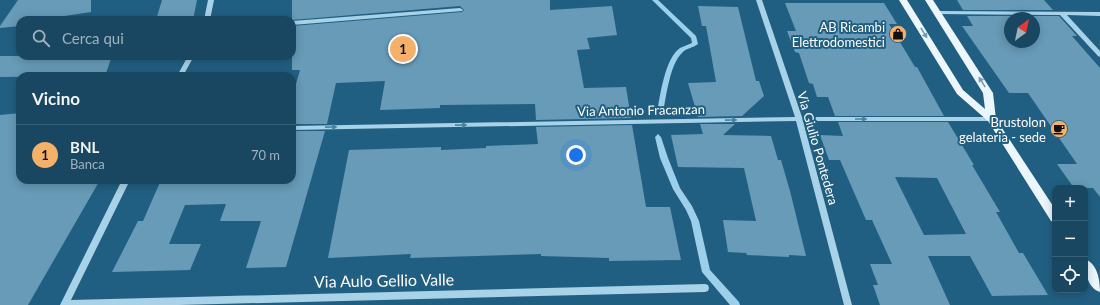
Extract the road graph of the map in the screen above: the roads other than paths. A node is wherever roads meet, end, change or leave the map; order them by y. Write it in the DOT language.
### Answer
graph roads {
  1 [pos="211,0"];
  2 [pos="759,0"];
  3 [pos="903,0"];
  4 [pos="929,0"];
  5 [pos="460,10"];
  6 [pos="939,13"];
  7 [pos="1062,14"];
  8 [pos="1100,14"];
  9 [pos="207,16"];
  10 [pos="296,23"];
  11 [pos="1100,55"];
  12 [pos="189,60"];
  13 [pos="182,72"];
  14 [pos="799,119"];
  15 [pos="991,119"];
  16 [pos="296,128"];
  17 [pos="124,184"];
  18 [pos="1052,213"];
  19 [pos="1088,269"];
  20 [pos="1100,287"];
  21 [pos="705,288"];
  22 [pos="64,304"];
  23 [pos="848,305"];
  1 -- 9 [label="street"];
  2 -- 14 [label="street, Via Giulio Pontedera"];
  3 -- 15 [label="main road, one-way"];
  4 -- 6 [label="main road"];
  5 -- 10 [label="street"];
  6 -- 7 [label="street"];
  15 -- 6 [label="main road, one-way"];
  7 -- 8 [label="street"];
  7 -- 11 [label="street"];
  12 -- 13 [label="street"];
  14 -- 15 [label="street, Via Antonio Fracanzan, one-way"];
  16 -- 14 [label="street, Via Antonio Fracanzan, one-way"];
  14 -- 23 [label="street, Via Giulio Pontedera"];
  15 -- 18 [label="main road"];
  17 -- 22 [label="street"];
  19 -- 20 [label="main road"];
  21 -- 22 [label="street, Via Aulo Gellio Valle"];
}
